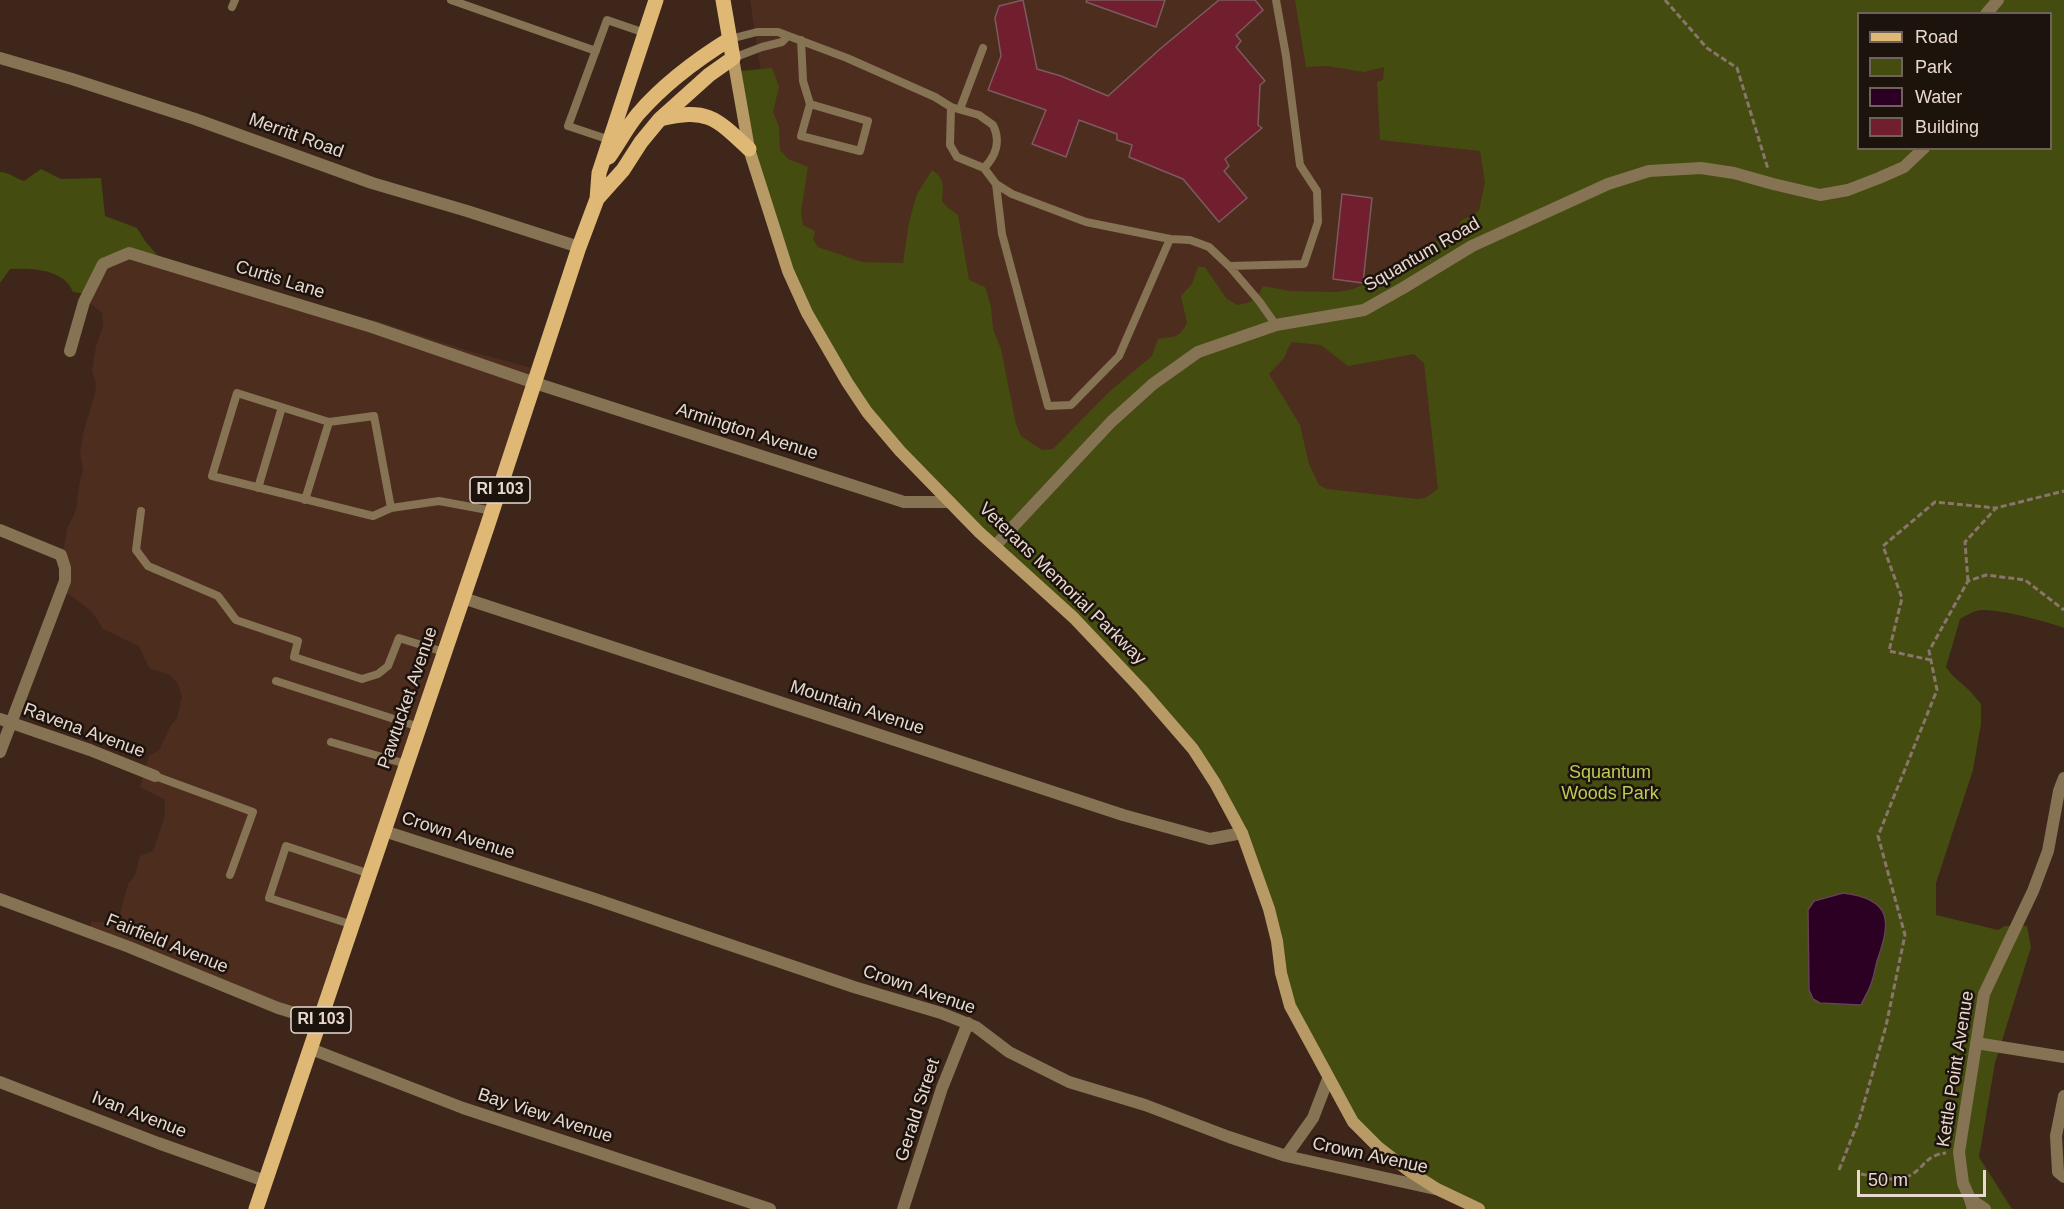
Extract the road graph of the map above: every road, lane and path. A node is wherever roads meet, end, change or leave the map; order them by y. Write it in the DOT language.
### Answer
graph roads {
  1 [pos="451,0"];
  2 [pos="656,0"];
  3 [pos="723,0"];
  4 [pos="1276,0"];
  5 [pos="1665,0"];
  6 [pos="1998,0"];
  7 [pos="1988,12"];
  8 [pos="645,33"];
  9 [pos="788,36"];
  10 [pos="730,39"];
  11 [pos="801,40"];
  12 [pos="983,48"];
  13 [pos="596,51"];
  14 [pos="0,58"];
  15 [pos="733,58"];
  16 [pos="810,104"];
  17 [pos="955,108"];
  18 [pos="660,119"];
  19 [pos="610,140"];
  20 [pos="750,149"];
  21 [pos="1922,150"];
  22 [pos="984,168"];
  23 [pos="599,173"];
  24 [pos="996,183"];
  25 [pos="1773,184"];
  26 [pos="597,200"];
  27 [pos="1170,239"];
  28 [pos="579,247"];
  29 [pos="1229,266"];
  30 [pos="1276,325"];
  31 [pos="70,351"];
  32 [pos="535,383"];
  33 [pos="282,407"];
  34 [pos="329,422"];
  35 [pos="258,488"];
  36 [pos="2064,491"];
  37 [pos="305,500"];
  38 [pos="950,502"];
  39 [pos="391,508"];
  40 [pos="1996,508"];
  41 [pos="141,511"];
  42 [pos="493,511"];
  43 [pos="0,530"];
  44 [pos="995,546"];
  45 [pos="1968,581"];
  46 [pos="463,598"];
  47 [pos="2064,610"];
  48 [pos="444,652"];
  49 [pos="1931,660"];
  50 [pos="276,681"];
  51 [pos="5,722"];
  52 [pos="419,727"];
  53 [pos="331,742"];
  54 [pos="0,752"];
  55 [pos="406,764"];
  56 [pos="155,776"];
  57 [pos="2064,778"];
  58 [pos="384,831"];
  59 [pos="1242,834"];
  60 [pos="370,874"];
  61 [pos="230,875"];
  62 [pos="0,899"];
  63 [pos="353,925"];
  64 [pos="321,1021"];
  65 [pos="968,1023"];
  66 [pos="1976,1043"];
  67 [pos="311,1049"];
  68 [pos="2064,1057"];
  69 [pos="1329,1079"];
  70 [pos="0,1082"];
  71 [pos="2064,1096"];
  72 [pos="1959,1152"];
  73 [pos="1286,1156"];
  74 [pos="1839,1170"];
  75 [pos="1861,1174"];
  76 [pos="2064,1178"];
  77 [pos="266,1181"];
  78 [pos="1437,1189"];
  79 [pos="1972,1204"];
  80 [pos="256,1209"];
  81 [pos="770,1209"];
  82 [pos="903,1209"];
  83 [pos="1479,1209"];
  84 [pos="1985,1209"];
  1 -- 13 [label="lane"];
  2 -- 8 [label="main road, Pawtucket Avenue / RI 103"];
  3 -- 10 [label="main road, Veterans Memorial Parkway"];
  4 -- 29 [label="lane"];
  5 -- 25 [label="path"];
  6 -- 7 [label="street"];
  8 -- 13 [label="lane"];
  8 -- 19 [label="main road, Pawtucket Avenue / RI 103"];
  9 -- 10 [label="lane"];
  9 -- 11 [label="lane"];
  9 -- 15 [label="lane"];
  10 -- 15 [label="main road, Veterans Memorial Parkway"];
  10 -- 23 [label="main road, Pawtucket Avenue"];
  11 -- 16 [label="lane"];
  11 -- 17 [label="lane"];
  12 -- 17 [label="lane"];
  13 -- 19 [label="lane"];
  14 -- 28 [label="street, Merritt Road"];
  15 -- 18 [label="main road, Pawtucket Avenue / RI 103"];
  15 -- 20 [label="main road, Veterans Memorial Parkway"];
  16 -- 16 [label="lane"];
  17 -- 22 [label="lane"];
  17 -- 22 [label="lane"];
  18 -- 20 [label="main road"];
  18 -- 26 [label="main road, Pawtucket Avenue / RI 103"];
  19 -- 23 [label="main road, Pawtucket Avenue / RI 103"];
  20 -- 38 [label="main road, Veterans Memorial Parkway"];
  21 -- 25 [label="street, Squantum Road"];
  22 -- 24 [label="lane"];
  23 -- 26 [label="main road, Pawtucket Avenue / RI 103"];
  24 -- 27 [label="lane"];
  24 -- 27 [label="lane"];
  25 -- 30 [label="street, Squantum Road"];
  26 -- 28 [label="main road, Pawtucket Avenue / RI 103"];
  27 -- 29 [label="lane"];
  28 -- 32 [label="main road, Pawtucket Avenue / RI 103"];
  29 -- 30 [label="lane"];
  30 -- 44 [label="street, Squantum Road"];
  31 -- 32 [label="street, Curtis Lane"];
  32 -- 38 [label="street, Armington Avenue"];
  32 -- 42 [label="main road, Pawtucket Avenue / RI 103"];
  33 -- 34 [label="lane"];
  33 -- 35 [label="lane"];
  33 -- 35 [label="lane"];
  34 -- 37 [label="lane"];
  34 -- 39 [label="lane"];
  35 -- 37 [label="lane"];
  36 -- 40 [label="path"];
  37 -- 39 [label="lane"];
  38 -- 44 [label="main road, Veterans Memorial Parkway"];
  39 -- 42 [label="lane"];
  40 -- 45 [label="path"];
  40 -- 49 [label="path"];
  41 -- 48 [label="lane"];
  42 -- 46 [label="main road, Pawtucket Avenue / RI 103"];
  43 -- 51 [label="street"];
  44 -- 59 [label="main road, Veterans Memorial Parkway"];
  45 -- 47 [label="path"];
  45 -- 49 [label="path"];
  46 -- 48 [label="main road, Pawtucket Avenue / RI 103"];
  46 -- 59 [label="street, Mountain Avenue"];
  48 -- 52 [label="main road, Pawtucket Avenue / RI 103"];
  49 -- 74 [label="path"];
  50 -- 52 [label="lane"];
  51 -- 54 [label="street"];
  51 -- 56 [label="street, Ravena Avenue"];
  52 -- 55 [label="main road, Pawtucket Avenue / RI 103"];
  53 -- 55 [label="lane"];
  55 -- 58 [label="main road, Pawtucket Avenue / RI 103"];
  56 -- 61 [label="lane"];
  57 -- 66 [label="street, Kettle Point Avenue"];
  58 -- 60 [label="main road, Pawtucket Avenue / RI 103"];
  58 -- 65 [label="street, Crown Avenue"];
  59 -- 69 [label="main road, Veterans Memorial Parkway"];
  60 -- 63 [label="main road, Pawtucket Avenue / RI 103"];
  60 -- 63 [label="lane"];
  62 -- 64 [label="street, Fairfield Avenue"];
  63 -- 64 [label="main road, Pawtucket Avenue / RI 103"];
  64 -- 67 [label="main road, Pawtucket Avenue / RI 103"];
  65 -- 73 [label="street, Crown Avenue"];
  65 -- 82 [label="street, Gerald Street"];
  66 -- 68 [label="street"];
  66 -- 72 [label="street, Kettle Point Avenue"];
  67 -- 77 [label="main road, Pawtucket Avenue / RI 103"];
  67 -- 81 [label="street, Bay View Avenue"];
  69 -- 73 [label="street"];
  69 -- 78 [label="main road, Veterans Memorial Parkway"];
  70 -- 77 [label="street, Ivan Avenue"];
  71 -- 76 [label="street"];
  72 -- 75 [label="path"];
  72 -- 79 [label="street, Kettle Point Avenue"];
  73 -- 78 [label="street, Crown Avenue"];
  77 -- 80 [label="main road, Pawtucket Avenue / RI 103"];
  78 -- 83 [label="main road, Veterans Memorial Parkway"];
  79 -- 84 [label="street, Kettle Point Avenue"];
}
